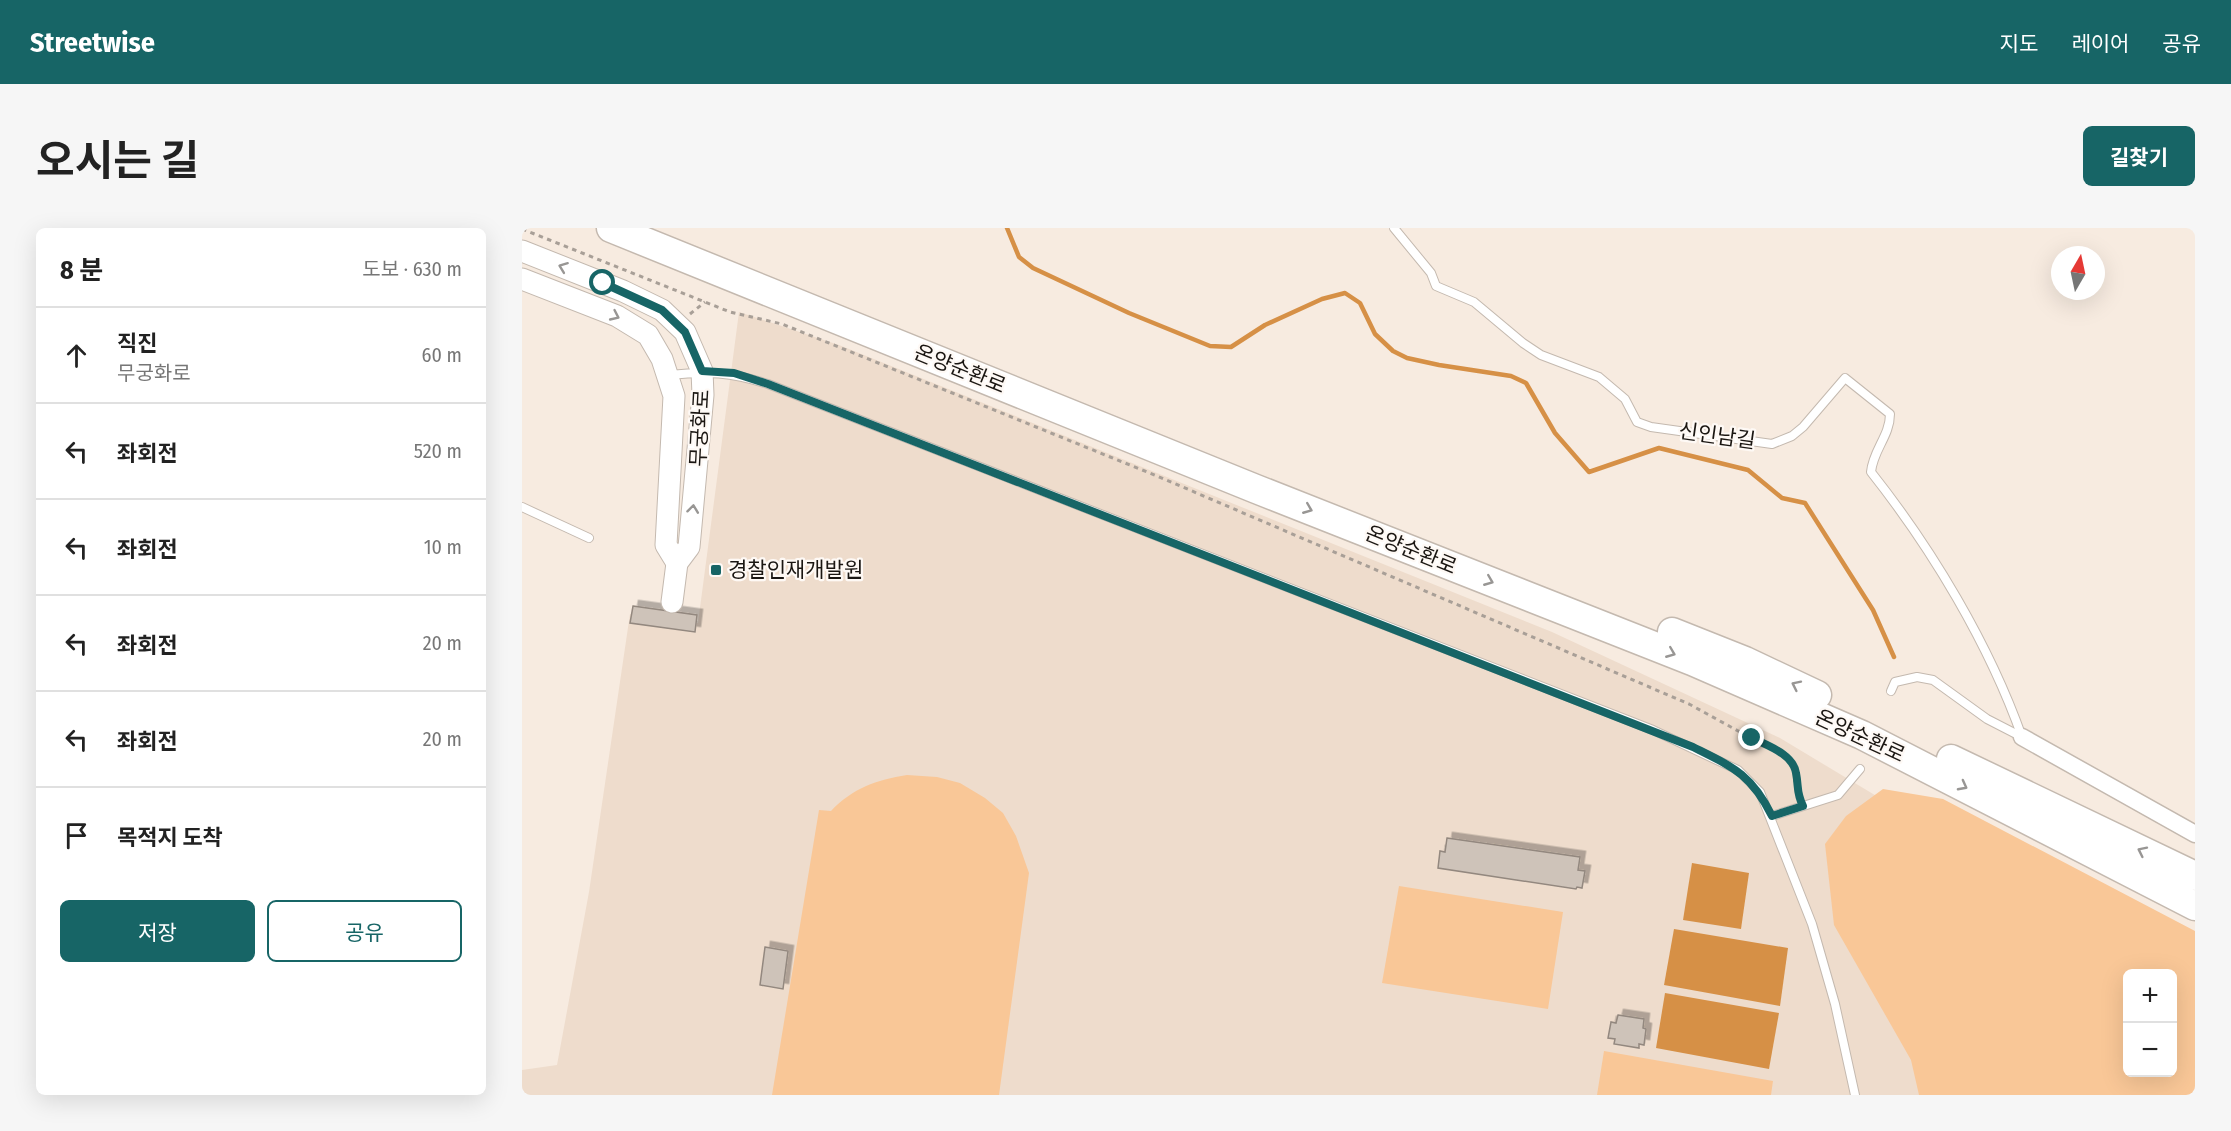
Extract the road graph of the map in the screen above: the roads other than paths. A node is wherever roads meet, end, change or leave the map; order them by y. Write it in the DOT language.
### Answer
graph roads {
  1 [pos="611,228"];
  2 [pos="655,228"];
  3 [pos="1394,228"];
  4 [pos="522,251"];
  5 [pos="522,279"];
  6 [pos="702,371"];
  7 [pos="668,375"];
  8 [pos="522,507"];
  9 [pos="589,538"];
  10 [pos="677,563"];
  11 [pos="672,602"];
  12 [pos="1891,691"];
  13 [pos="2022,737"];
  14 [pos="1860,769"];
  15 [pos="1772,816"];
  16 [pos="2195,834"];
  17 [pos="2195,876"];
  18 [pos="2195,906"];
  19 [pos="1855,1095"];
  1 -- 18 [label="highway, 온양순환로, one-way"];
  17 -- 2 [label="highway, 온양순환로, one-way"];
  3 -- 13 [label="lane, 신인남길"];
  6 -- 4 [label="street, 무궁화로, one-way"];
  5 -- 7 [label="street, 무궁화로, one-way"];
  6 -- 7 [label="lane"];
  10 -- 6 [label="street, 무궁화로, one-way"];
  6 -- 15 [label="lane"];
  7 -- 10 [label="street, 무궁화로"];
  8 -- 9 [label="lane"];
  10 -- 11 [label="street, 무궁화로"];
  12 -- 13 [label="lane"];
  13 -- 16 [label="street"];
  14 -- 15 [label="lane"];
  15 -- 19 [label="lane"];
}
